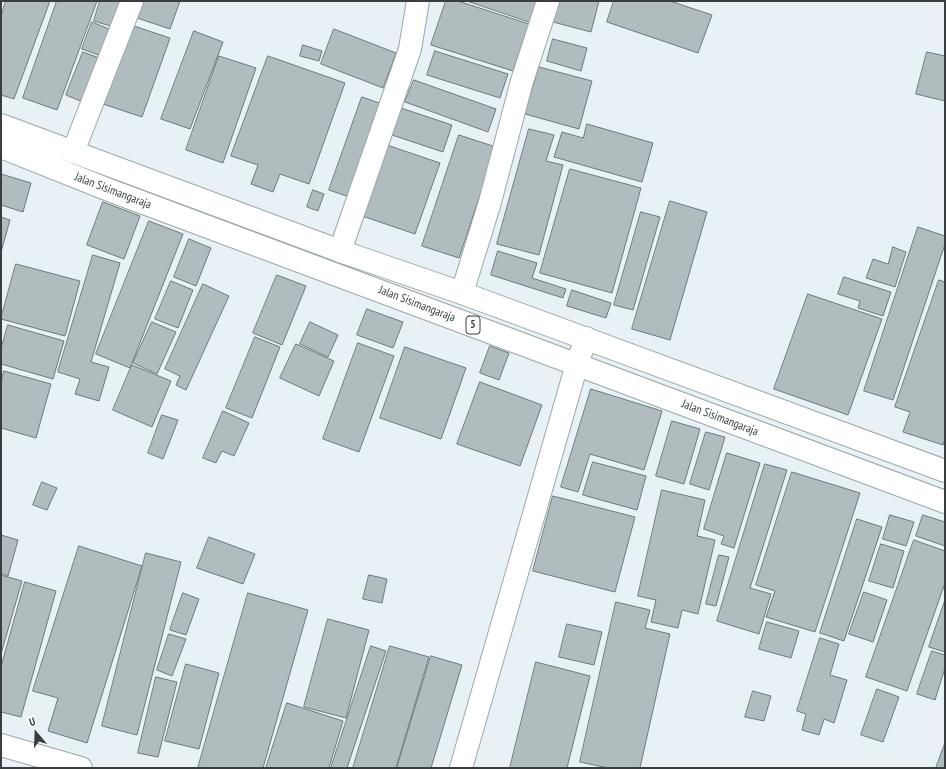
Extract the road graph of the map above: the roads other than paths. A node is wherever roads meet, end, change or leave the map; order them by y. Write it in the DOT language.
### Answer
graph roads {
  1 [pos="132,1"];
  2 [pos="418,1"];
  3 [pos="548,1"];
  4 [pos="1,124"];
  5 [pos="1,147"];
  6 [pos="74,152"];
  7 [pos="340,251"];
  8 [pos="462,293"];
  9 [pos="586,338"];
  10 [pos="577,364"];
  11 [pos="945,471"];
  12 [pos="945,502"];
  13 [pos="1,745"];
  14 [pos="81,768"];
  15 [pos="461,768"];
  1 -- 6 [label="main road"];
  2 -- 7 [label="main road"];
  3 -- 8 [label="main road"];
  4 -- 6 [label="main road, Jalan Sisimangaraja / 5"];
  5 -- 10 [label="main road, Jalan Sisimangaraja / 5"];
  6 -- 7 [label="main road, Jalan Sisimangaraja / 5"];
  7 -- 8 [label="main road, Jalan Sisimangaraja / 5"];
  8 -- 9 [label="main road, Jalan Sisimangaraja / 5"];
  9 -- 10 [label="main road"];
  9 -- 11 [label="main road, Jalan Sisimangaraja / 5"];
  10 -- 12 [label="main road, Jalan Sisimangaraja / 5"];
  10 -- 15 [label="main road"];
  13 -- 14 [label="main road"];
}
